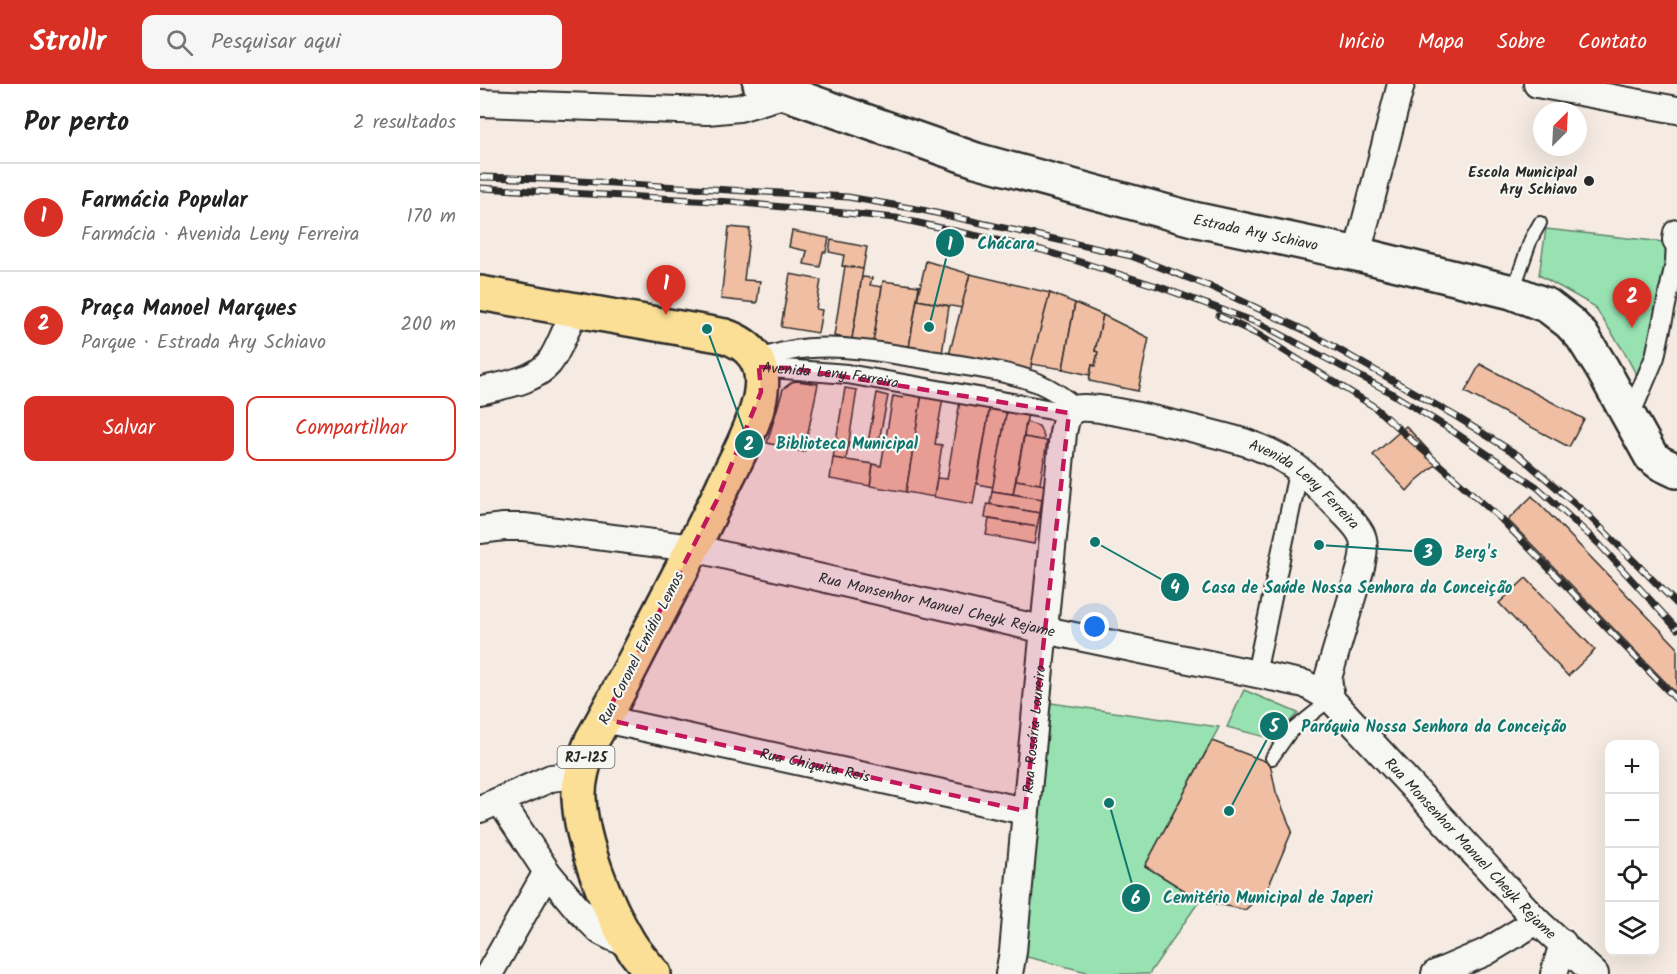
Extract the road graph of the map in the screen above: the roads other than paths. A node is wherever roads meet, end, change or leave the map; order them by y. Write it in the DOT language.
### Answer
graph roads {
  1 [pos="1401,84"];
  2 [pos="1537,84"];
  3 [pos="773,89"];
  4 [pos="480,103"];
  5 [pos="1677,110"];
  6 [pos="1540,223"];
  7 [pos="1677,237"];
  8 [pos="1357,254"];
  9 [pos="1512,292"];
  10 [pos="480,293"];
  11 [pos="480,311"];
  12 [pos="568,326"];
  13 [pos="930,360"];
  14 [pos="757,361"];
  15 [pos="926,387"];
  16 [pos="480,391"];
  17 [pos="1073,410"];
  18 [pos="1630,416"];
  19 [pos="1299,468"];
  20 [pos="1677,471"];
  21 [pos="480,530"];
  22 [pos="693,548"];
  23 [pos="1045,630"];
  24 [pos="1256,674"];
  25 [pos="1331,699"];
  26 [pos="604,719"];
  27 [pos="1272,758"];
  28 [pos="581,774"];
  29 [pos="490,805"];
  30 [pos="1025,811"];
  31 [pos="547,872"];
  32 [pos="1537,921"];
  33 [pos="1563,943"];
  34 [pos="630,944"];
  35 [pos="489,974"];
  36 [pos="654,974"];
  37 [pos="1010,974"];
  38 [pos="1435,974"];
  39 [pos="1554,974"];
  40 [pos="1595,974"];
  1 -- 8 [label="street"];
  2 -- 5 [label="street"];
  3 -- 4 [label="street"];
  3 -- 8 [label="main road, Estrada Ary Schiavo"];
  6 -- 9 [label="lane"];
  7 -- 18 [label="street"];
  8 -- 9 [label="main road, Estrada Ary Schiavo"];
  9 -- 18 [label="main road, Estrada Ary Schiavo"];
  10 -- 14 [label="main road, Avenida Leny Ferreira"];
  11 -- 12 [label="main road, Avenida Leny Ferreira"];
  12 -- 14 [label="main road, Avenida Leny Ferreira"];
  12 -- 16 [label="street"];
  13 -- 14 [label="street, Avenida Leny Ferreira"];
  13 -- 15 [label="street"];
  13 -- 17 [label="street, Avenida Leny Ferreira"];
  14 -- 15 [label="street, Avenida Leny Ferreira"];
  14 -- 22 [label="main road, Rua Coronel Emídio Lemos / RJ-125"];
  15 -- 17 [label="street, Avenida Leny Ferreira"];
  17 -- 19 [label="street, Avenida Leny Ferreira"];
  17 -- 23 [label="street, Rua Rosária Loureiro"];
  18 -- 20 [label="main road, Estrada Ary Schiavo"];
  19 -- 24 [label="street"];
  19 -- 25 [label="street, Avenida Leny Ferreira"];
  21 -- 22 [label="street, Rua Monsenhor Manuel Cheyk Rejame"];
  22 -- 23 [label="street, Rua Monsenhor Manuel Cheyk Rejame"];
  22 -- 26 [label="main road, Rua Coronel Emídio Lemos / RJ-125"];
  23 -- 24 [label="street, Rua Monsenhor Manuel Cheyk Rejame"];
  23 -- 30 [label="street, Rua Rosária Loureiro"];
  24 -- 25 [label="street, Rua Monsenhor Manuel Cheyk Rejame"];
  25 -- 27 [label="lane"];
  25 -- 32 [label="street, Rua Monsenhor Manuel Cheyk Rejame"];
  26 -- 28 [label="main road, Rua Coronel Emídio Lemos / RJ-125"];
  26 -- 30 [label="street, Rua Chiquita Reis"];
  28 -- 29 [label="street"];
  28 -- 34 [label="main road, Rua Coronel Emídio Lemos / RJ-125"];
  29 -- 31 [label="street"];
  30 -- 37 [label="street, Rua Rosária Loureiro"];
  31 -- 34 [label="street"];
  31 -- 35 [label="street"];
  32 -- 33 [label="street, Rua Monsenhor Manuel Cheyk Rejame"];
  32 -- 38 [label="street"];
  33 -- 39 [label="street"];
  33 -- 40 [label="street, Rua Monsenhor Manuel Cheyk Rejame"];
  34 -- 36 [label="main road, Rua Coronel Emídio Lemos / RJ-125"];
}
